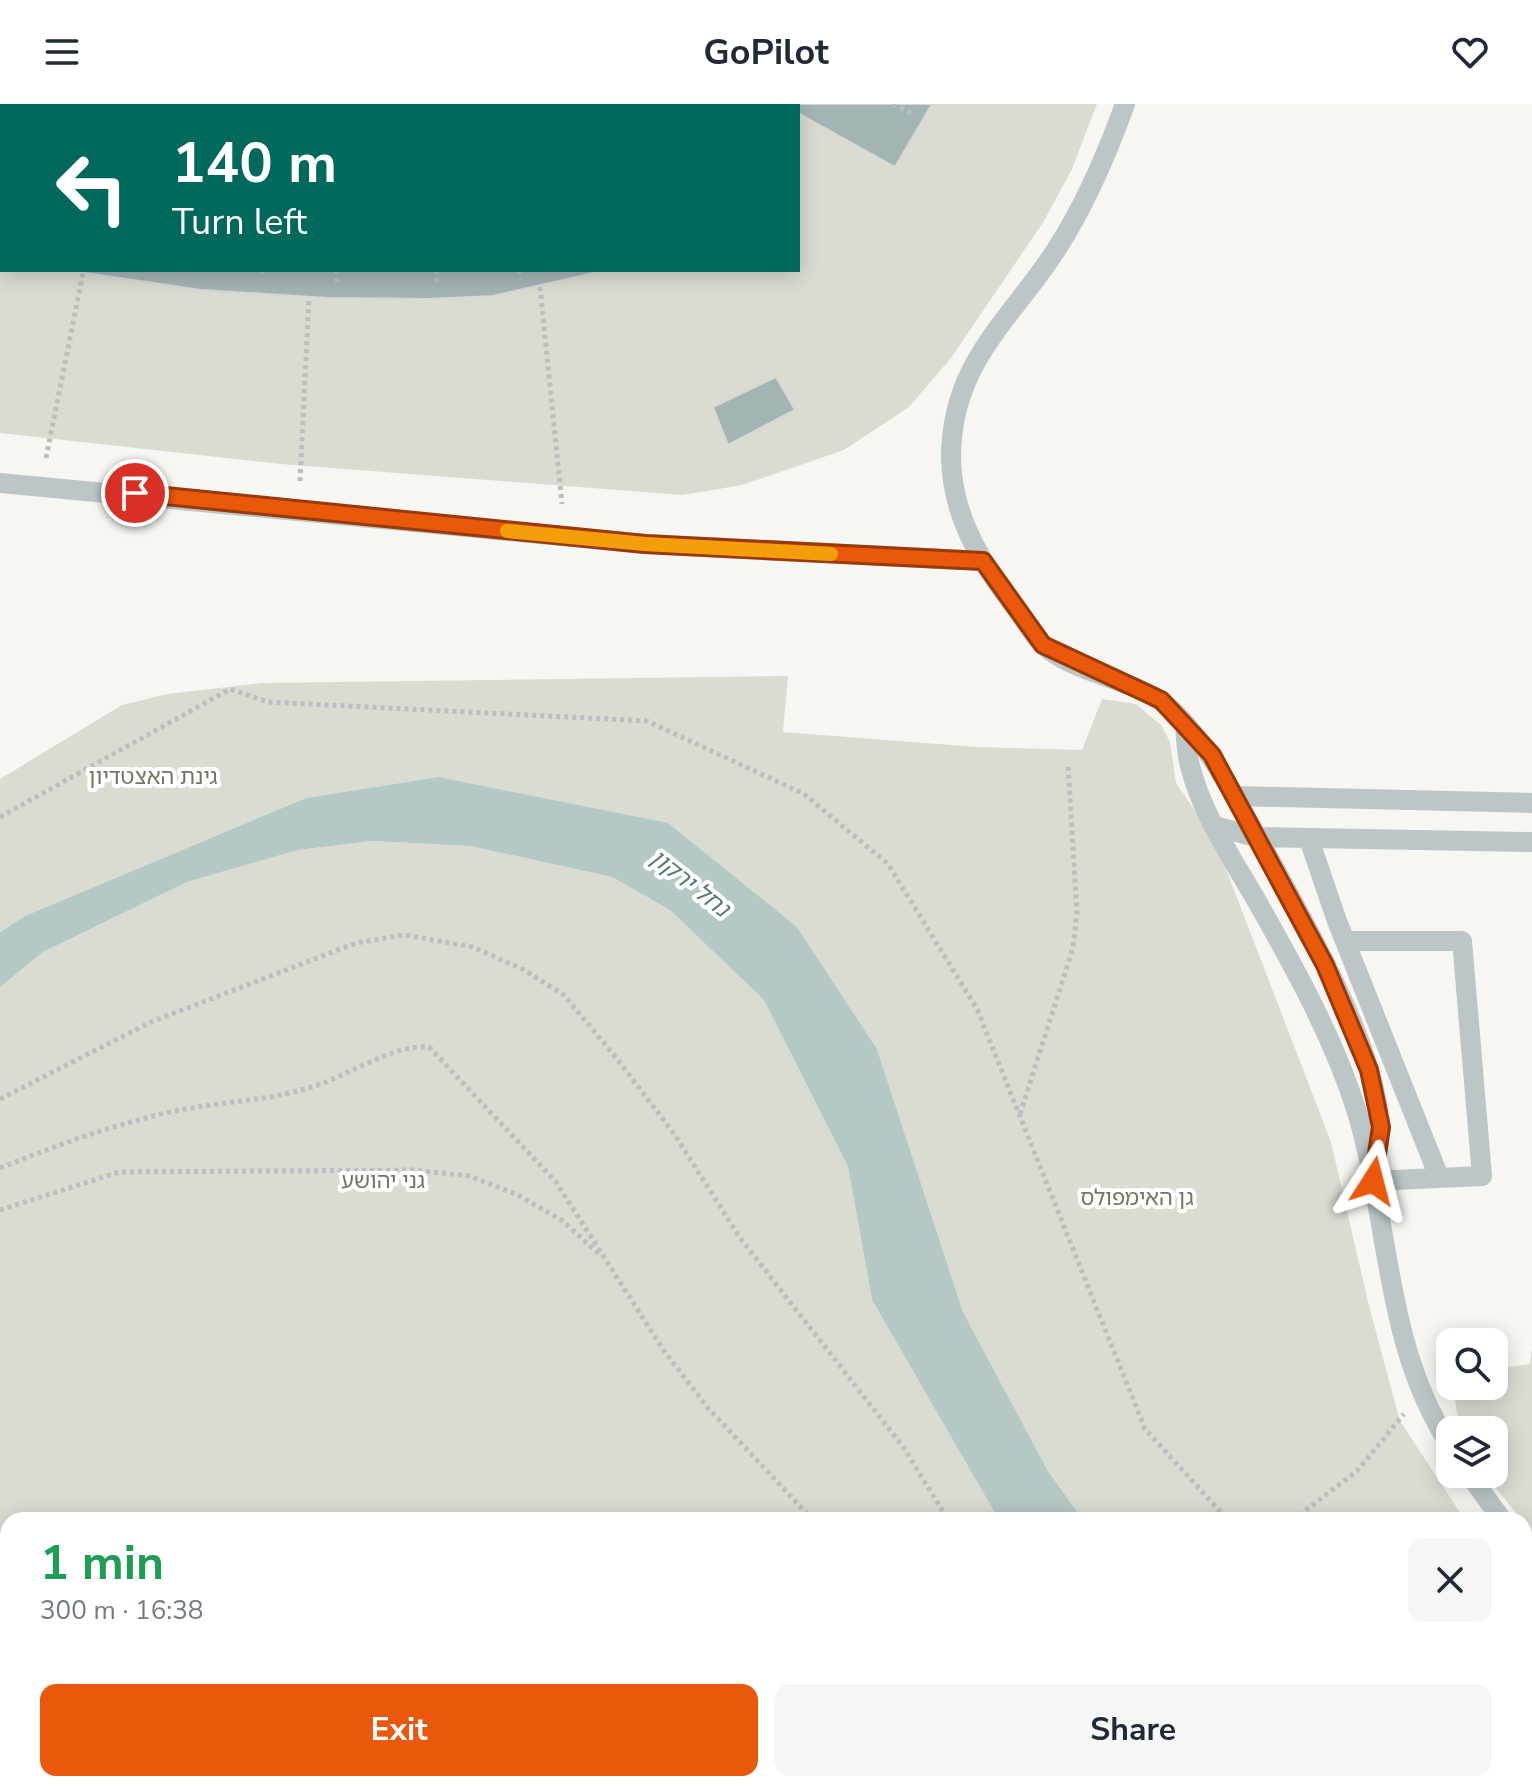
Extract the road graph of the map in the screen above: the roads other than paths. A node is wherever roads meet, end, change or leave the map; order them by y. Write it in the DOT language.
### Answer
graph roads {
  1 [pos="1125,104"];
  2 [pos="0,483"];
  3 [pos="983,561"];
  4 [pos="1185,723"];
  5 [pos="1234,796"];
  6 [pos="1532,803"];
  7 [pos="1214,826"];
  8 [pos="1256,837"];
  9 [pos="1309,839"];
  10 [pos="1532,842"];
  11 [pos="1345,941"];
  12 [pos="1439,1177"];
  13 [pos="1373,1181"];
  14 [pos="1436,1419"];
  15 [pos="1479,1488"];
  16 [pos="1496,1512"];
  1 -- 3 [label="lane"];
  2 -- 3 [label="lane"];
  3 -- 4 [label="lane"];
  4 -- 5 [label="lane"];
  4 -- 7 [label="lane"];
  5 -- 6 [label="lane"];
  5 -- 7 [label="lane"];
  5 -- 8 [label="lane"];
  7 -- 8 [label="lane"];
  7 -- 13 [label="lane"];
  8 -- 9 [label="lane"];
  8 -- 13 [label="lane"];
  9 -- 10 [label="lane"];
  9 -- 11 [label="lane"];
  11 -- 12 [label="lane"];
  11 -- 12 [label="lane"];
  12 -- 13 [label="lane"];
  13 -- 14 [label="lane"];
  15 -- 16 [label="lane"];
}
